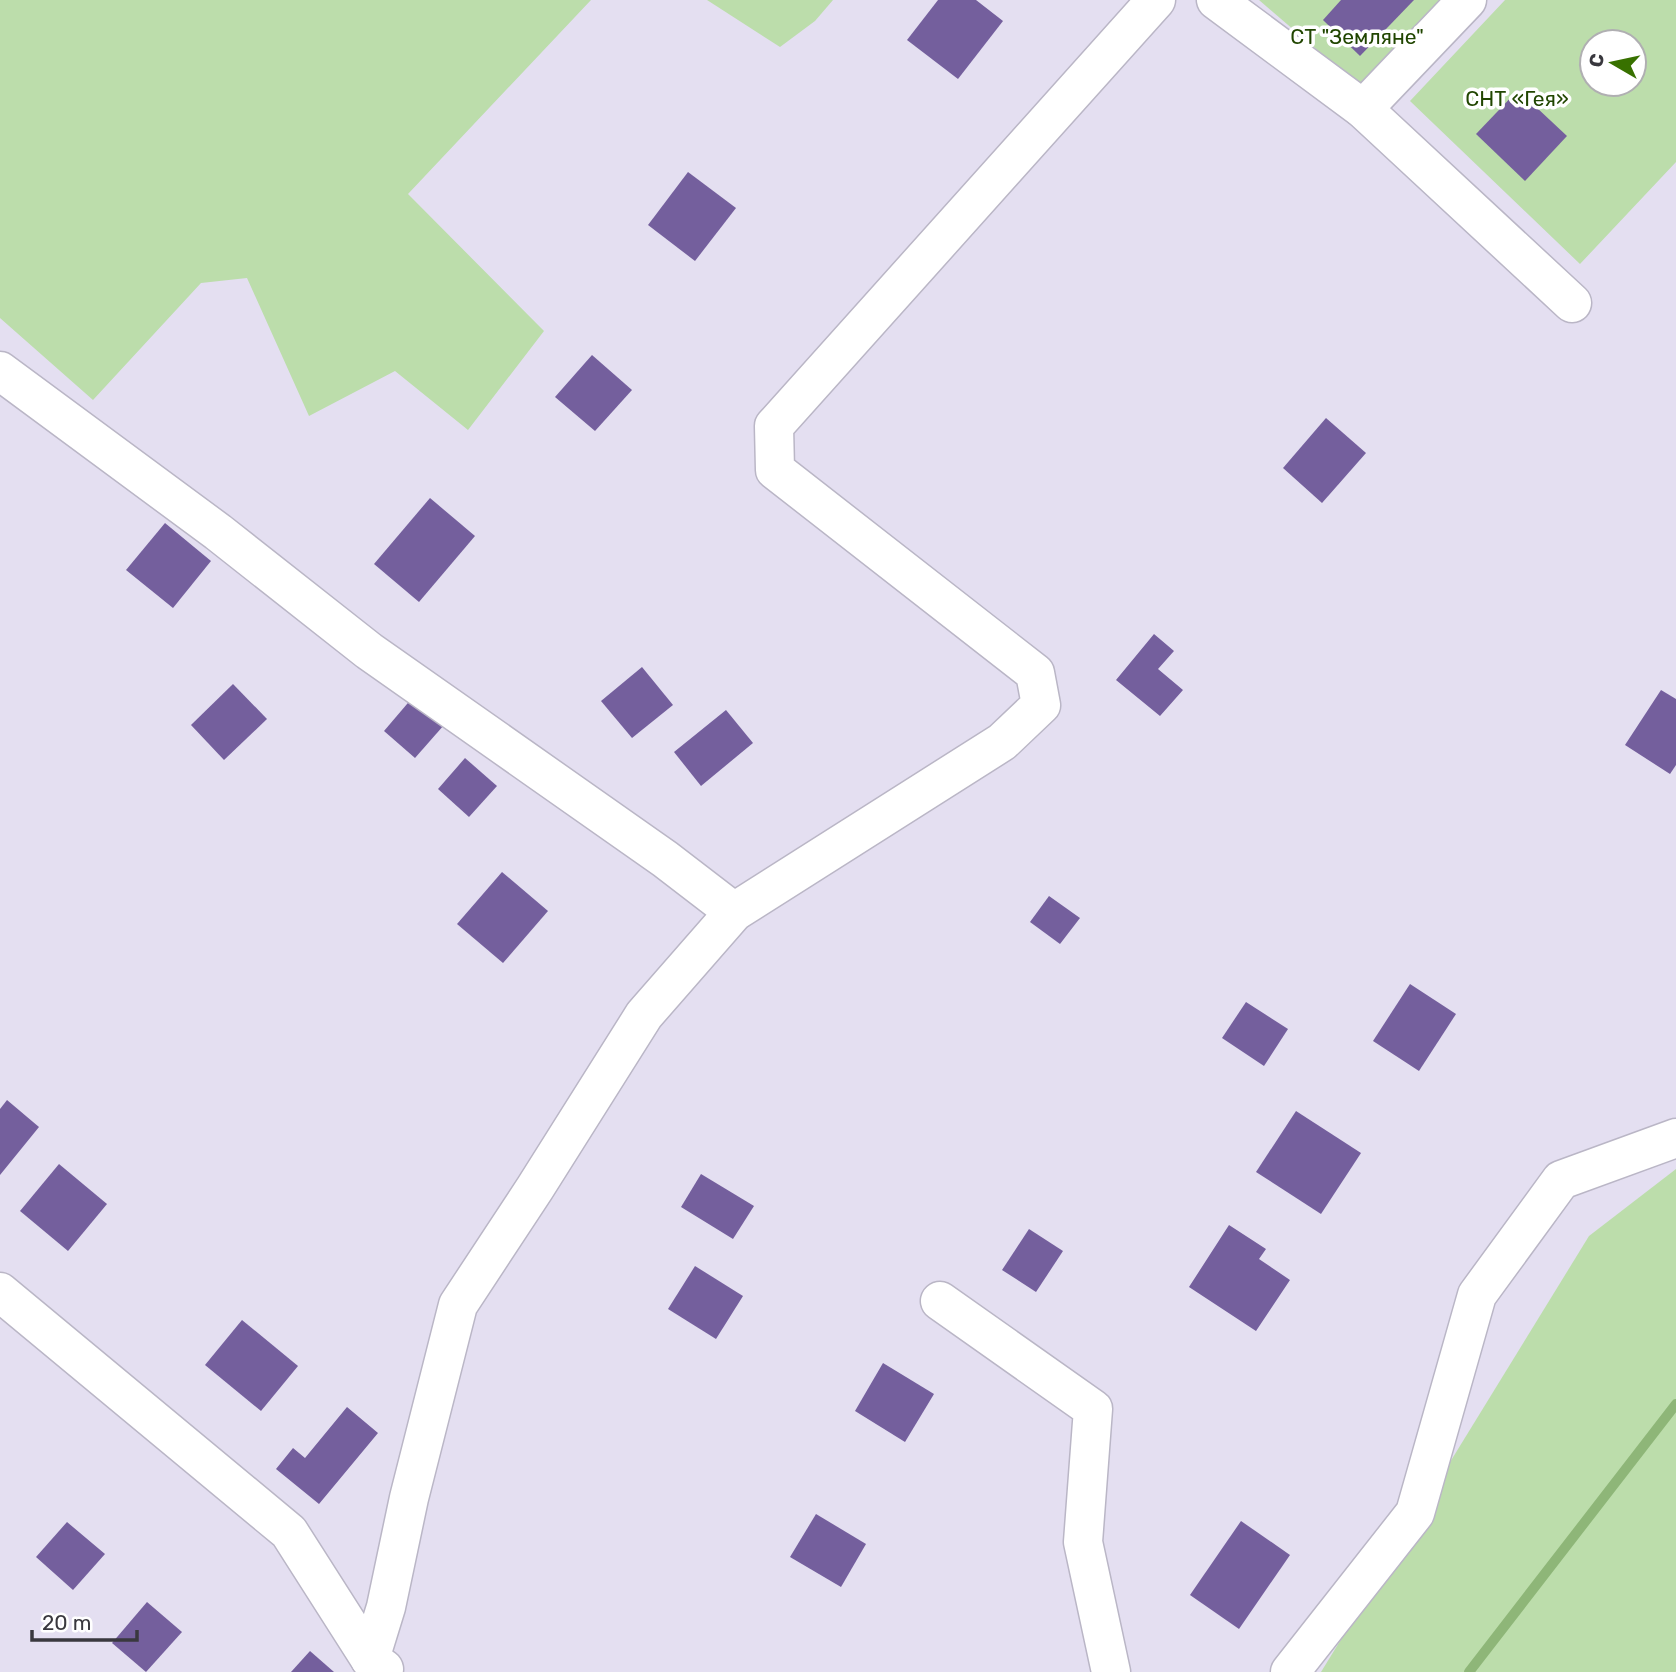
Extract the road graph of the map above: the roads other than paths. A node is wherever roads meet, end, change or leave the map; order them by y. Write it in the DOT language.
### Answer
graph roads {
  1 [pos="1156,0"];
  2 [pos="1216,0"];
  3 [pos="1466,0"];
  4 [pos="1363,109"];
  5 [pos="1572,303"];
  6 [pos="0,371"];
  7 [pos="734,912"];
  8 [pos="1676,1138"];
  9 [pos="0,1292"];
  10 [pos="940,1301"];
  11 [pos="379,1666"];
  12 [pos="1111,1672"];
  13 [pos="1290,1672"];
  1 -- 7 [label="street"];
  2 -- 4 [label="street"];
  3 -- 4 [label="street"];
  4 -- 5 [label="street"];
  6 -- 7 [label="street"];
  7 -- 11 [label="street"];
  8 -- 13 [label="street"];
  9 -- 11 [label="street"];
  10 -- 12 [label="street"];
}
